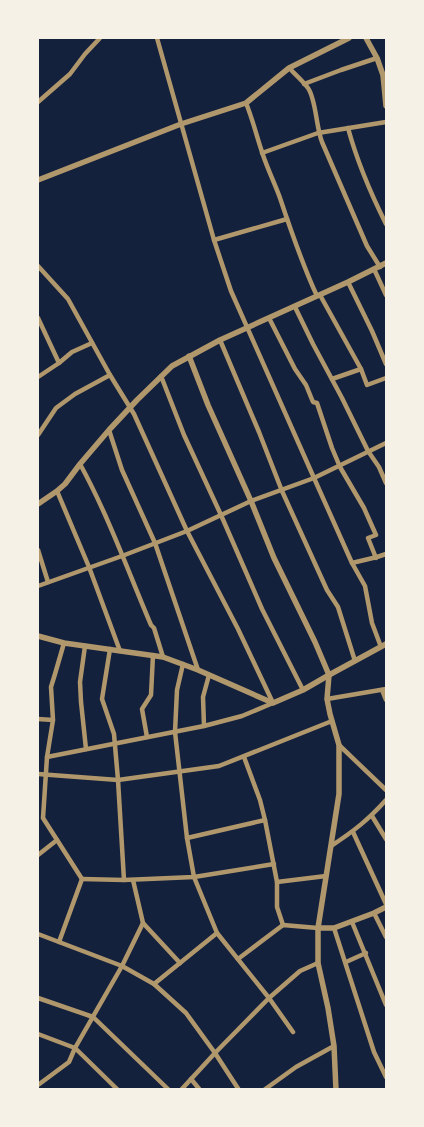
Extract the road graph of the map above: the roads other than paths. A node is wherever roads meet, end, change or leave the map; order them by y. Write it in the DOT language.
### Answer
graph roads {
  1 [pos="100,38"];
  2 [pos="157,38"];
  3 [pos="346,38"];
  4 [pos="366,38"];
  5 [pos="378,62"];
  6 [pos="386,63"];
  7 [pos="289,68"];
  8 [pos="304,84"];
  9 [pos="38,102"];
  10 [pos="246,103"];
  11 [pos="386,106"];
  12 [pos="386,122"];
  13 [pos="181,124"];
  14 [pos="348,128"];
  15 [pos="318,133"];
  16 [pos="262,153"];
  17 [pos="38,180"];
  18 [pos="286,219"];
  19 [pos="386,224"];
  20 [pos="214,240"];
  21 [pos="386,262"];
  22 [pos="38,266"];
  23 [pos="380,266"];
  24 [pos="374,269"];
  25 [pos="348,282"];
  26 [pos="318,295"];
  27 [pos="386,295"];
  28 [pos="294,306"];
  29 [pos="38,318"];
  30 [pos="269,318"];
  31 [pos="248,328"];
  32 [pos="220,340"];
  33 [pos="92,343"];
  34 [pos="189,356"];
  35 [pos="59,363"];
  36 [pos="386,364"];
  37 [pos="361,369"];
  38 [pos="110,375"];
  39 [pos="162,376"];
  40 [pos="38,378"];
  41 [pos="332,378"];
  42 [pos="386,378"];
  43 [pos="130,407"];
  44 [pos="109,430"];
  45 [pos="38,434"];
  46 [pos="386,443"];
  47 [pos="368,451"];
  48 [pos="80,464"];
  49 [pos="340,466"];
  50 [pos="314,478"];
  51 [pos="386,482"];
  52 [pos="57,491"];
  53 [pos="282,491"];
  54 [pos="251,501"];
  55 [pos="38,504"];
  56 [pos="222,515"];
  57 [pos="187,531"];
  58 [pos="155,543"];
  59 [pos="38,550"];
  60 [pos="386,554"];
  61 [pos="122,556"];
  62 [pos="376,558"];
  63 [pos="352,563"];
  64 [pos="89,567"];
  65 [pos="48,582"];
  66 [pos="38,586"];
  67 [pos="38,636"];
  68 [pos="64,643"];
  69 [pos="85,646"];
  70 [pos="384,646"];
  71 [pos="110,649"];
  72 [pos="120,651"];
  73 [pos="153,656"];
  74 [pos="163,657"];
  75 [pos="355,661"];
  76 [pos="183,664"];
  77 [pos="198,670"];
  78 [pos="208,675"];
  79 [pos="329,675"];
  80 [pos="303,690"];
  81 [pos="384,690"];
  82 [pos="327,699"];
  83 [pos="386,700"];
  84 [pos="273,703"];
  85 [pos="38,719"];
  86 [pos="53,720"];
  87 [pos="332,721"];
  88 [pos="204,726"];
  89 [pos="175,732"];
  90 [pos="147,737"];
  91 [pos="114,744"];
  92 [pos="339,746"];
  93 [pos="86,749"];
  94 [pos="47,757"];
  95 [pos="244,757"];
  96 [pos="179,772"];
  97 [pos="38,774"];
  98 [pos="46,774"];
  99 [pos="118,780"];
  100 [pos="386,790"];
  101 [pos="386,800"];
  102 [pos="372,816"];
  103 [pos="43,818"];
  104 [pos="265,820"];
  105 [pos="38,821"];
  106 [pos="354,832"];
  107 [pos="187,838"];
  108 [pos="386,839"];
  109 [pos="57,840"];
  110 [pos="331,846"];
  111 [pos="38,855"];
  112 [pos="274,864"];
  113 [pos="326,876"];
  114 [pos="194,877"];
  115 [pos="82,879"];
  116 [pos="124,880"];
  117 [pos="133,880"];
  118 [pos="277,882"];
  119 [pos="386,905"];
  120 [pos="374,913"];
  121 [pos="352,922"];
  122 [pos="143,923"];
  123 [pos="283,925"];
  124 [pos="318,928"];
  125 [pos="334,928"];
  126 [pos="217,933"];
  127 [pos="38,934"];
  128 [pos="386,937"];
  129 [pos="60,942"];
  130 [pos="366,953"];
  131 [pos="238,959"];
  132 [pos="346,962"];
  133 [pos="180,963"];
  134 [pos="318,963"];
  135 [pos="122,966"];
  136 [pos="154,984"];
  137 [pos="38,998"];
  138 [pos="269,998"];
  139 [pos="386,1005"];
  140 [pos="93,1017"];
  141 [pos="293,1032"];
  142 [pos="38,1034"];
  143 [pos="334,1046"];
  144 [pos="75,1048"];
  145 [pos="215,1053"];
  146 [pos="386,1077"];
  147 [pos="191,1080"];
  148 [pos="38,1085"];
  149 [pos="118,1090"];
  150 [pos="169,1090"];
  151 [pos="181,1090"];
  152 [pos="200,1090"];
  153 [pos="239,1090"];
  154 [pos="264,1090"];
  155 [pos="336,1090"];
  1 -- 9 [label="street"];
  2 -- 13 [label="street"];
  3 -- 7 [label="street"];
  4 -- 5 [label="street"];
  5 -- 6 [label="street"];
  5 -- 8 [label="street"];
  5 -- 11 [label="street"];
  7 -- 8 [label="street"];
  7 -- 10 [label="street"];
  8 -- 15 [label="street"];
  10 -- 13 [label="street"];
  10 -- 16 [label="street"];
  12 -- 14 [label="street"];
  13 -- 17 [label="street"];
  13 -- 20 [label="street"];
  14 -- 15 [label="street"];
  14 -- 19 [label="street"];
  15 -- 16 [label="street"];
  15 -- 23 [label="street"];
  16 -- 18 [label="street"];
  18 -- 20 [label="street"];
  18 -- 26 [label="street"];
  20 -- 31 [label="street"];
  21 -- 23 [label="street"];
  22 -- 33 [label="street"];
  23 -- 24 [label="street"];
  24 -- 25 [label="street"];
  24 -- 27 [label="street"];
  25 -- 26 [label="street"];
  25 -- 36 [label="street"];
  26 -- 28 [label="street"];
  26 -- 37 [label="street"];
  28 -- 30 [label="street"];
  28 -- 41 [label="street"];
  29 -- 35 [label="street"];
  30 -- 31 [label="street"];
  30 -- 49 [label="street"];
  31 -- 32 [label="street"];
  31 -- 50 [label="street"];
  32 -- 34 [label="street"];
  32 -- 53 [label="street"];
  33 -- 35 [label="street"];
  33 -- 38 [label="street"];
  34 -- 39 [label="street"];
  34 -- 54 [label="street"];
  35 -- 40 [label="street"];
  37 -- 41 [label="street"];
  37 -- 42 [label="street"];
  38 -- 43 [label="street"];
  38 -- 45 [label="street"];
  39 -- 43 [label="street"];
  39 -- 56 [label="street"];
  41 -- 47 [label="street"];
  43 -- 44 [label="street"];
  43 -- 57 [label="street"];
  44 -- 48 [label="street"];
  44 -- 58 [label="street"];
  46 -- 47 [label="street"];
  47 -- 49 [label="street"];
  47 -- 51 [label="street"];
  48 -- 52 [label="street"];
  48 -- 61 [label="street"];
  49 -- 50 [label="street"];
  49 -- 62 [label="street"];
  50 -- 53 [label="street"];
  50 -- 63 [label="street"];
  52 -- 55 [label="street"];
  52 -- 64 [label="street"];
  53 -- 54 [label="street"];
  53 -- 75 [label="street"];
  54 -- 56 [label="street"];
  54 -- 79 [label="street"];
  56 -- 57 [label="street"];
  56 -- 80 [label="street"];
  57 -- 58 [label="street"];
  57 -- 84 [label="street"];
  58 -- 61 [label="street"];
  58 -- 77 [label="street"];
  59 -- 65 [label="street"];
  60 -- 62 [label="street"];
  61 -- 64 [label="street"];
  61 -- 74 [label="street"];
  62 -- 63 [label="street"];
  63 -- 70 [label="street"];
  64 -- 65 [label="street"];
  64 -- 72 [label="street"];
  65 -- 66 [label="street"];
  67 -- 68 [label="street"];
  68 -- 69 [label="street"];
  68 -- 86 [label="street"];
  69 -- 71 [label="street"];
  69 -- 93 [label="street"];
  70 -- 75 [label="street"];
  71 -- 72 [label="street"];
  71 -- 91 [label="street"];
  72 -- 73 [label="street"];
  73 -- 74 [label="street"];
  73 -- 90 [label="street"];
  74 -- 76 [label="street"];
  75 -- 79 [label="street"];
  76 -- 77 [label="street"];
  76 -- 89 [label="street"];
  77 -- 78 [label="street"];
  78 -- 84 [label="street"];
  78 -- 88 [label="street"];
  79 -- 80 [label="street"];
  79 -- 82 [label="street"];
  80 -- 84 [label="street"];
  81 -- 82 [label="street"];
  81 -- 83 [label="street"];
  82 -- 87 [label="street"];
  84 -- 88 [label="street"];
  85 -- 86 [label="street"];
  86 -- 94 [label="street"];
  87 -- 92 [label="street"];
  87 -- 95 [label="street"];
  88 -- 89 [label="street"];
  89 -- 90 [label="street"];
  89 -- 96 [label="street"];
  90 -- 91 [label="street"];
  91 -- 93 [label="street"];
  91 -- 99 [label="street"];
  92 -- 100 [label="street"];
  92 -- 110 [label="street"];
  93 -- 94 [label="street"];
  94 -- 98 [label="street"];
  95 -- 96 [label="street"];
  95 -- 104 [label="street"];
  96 -- 99 [label="street"];
  96 -- 107 [label="street"];
  97 -- 98 [label="street"];
  98 -- 99 [label="street"];
  98 -- 103 [label="street"];
  99 -- 116 [label="street"];
  101 -- 102 [label="street"];
  102 -- 106 [label="street"];
  102 -- 108 [label="street"];
  103 -- 105 [label="street"];
  103 -- 109 [label="street"];
  104 -- 107 [label="street"];
  104 -- 112 [label="street"];
  106 -- 110 [label="street"];
  106 -- 119 [label="street"];
  107 -- 114 [label="street"];
  109 -- 111 [label="street"];
  109 -- 115 [label="street"];
  110 -- 113 [label="street"];
  112 -- 114 [label="street"];
  112 -- 118 [label="street"];
  113 -- 118 [label="street"];
  113 -- 124 [label="street"];
  114 -- 117 [label="street"];
  114 -- 126 [label="street"];
  115 -- 116 [label="street"];
  115 -- 129 [label="street"];
  116 -- 117 [label="street"];
  117 -- 122 [label="street"];
  118 -- 123 [label="street"];
  119 -- 120 [label="street"];
  120 -- 121 [label="street"];
  120 -- 128 [label="street"];
  121 -- 125 [label="street"];
  121 -- 130 [label="street"];
  122 -- 133 [label="street"];
  122 -- 135 [label="street"];
  123 -- 124 [label="street"];
  123 -- 131 [label="street"];
  124 -- 125 [label="street"];
  124 -- 134 [label="street"];
  125 -- 132 [label="street"];
  126 -- 131 [label="street"];
  126 -- 133 [label="street"];
  127 -- 129 [label="street"];
  129 -- 135 [label="street"];
  130 -- 132 [label="street"];
  130 -- 139 [label="street"];
  131 -- 138 [label="street"];
  132 -- 146 [label="street"];
  133 -- 136 [label="street"];
  134 -- 138 [label="street"];
  134 -- 143 [label="street"];
  135 -- 136 [label="street"];
  135 -- 140 [label="street"];
  136 -- 145 [label="street"];
  137 -- 140 [label="street"];
  138 -- 141 [label="street"];
  138 -- 145 [label="street"];
  140 -- 144 [label="street"];
  140 -- 150 [label="street"];
  142 -- 144 [label="street"];
  143 -- 154 [label="street"];
  143 -- 155 [label="street"];
  144 -- 148 [label="street"];
  144 -- 149 [label="street"];
  145 -- 147 [label="street"];
  145 -- 153 [label="street"];
  147 -- 151 [label="street"];
  147 -- 152 [label="street"];
}
